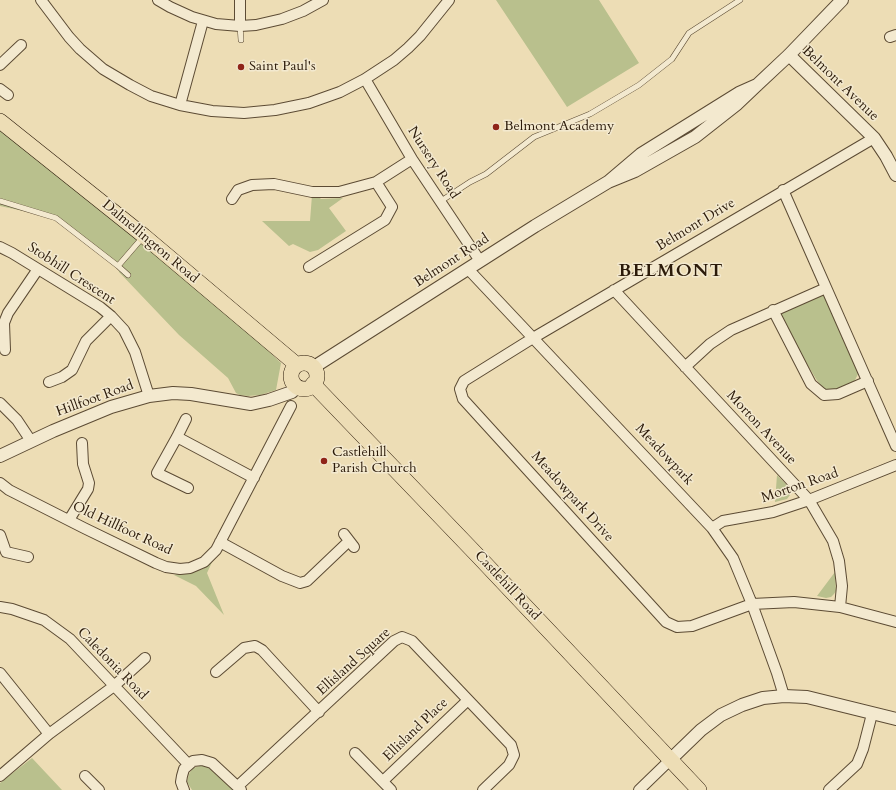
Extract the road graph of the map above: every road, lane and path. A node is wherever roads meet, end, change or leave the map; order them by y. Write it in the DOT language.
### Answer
graph roads {
  1 [pos="41,0"];
  2 [pos="158,0"];
  3 [pos="240,0"];
  4 [pos="323,0"];
  5 [pos="449,0"];
  6 [pos="740,0"];
  7 [pos="842,0"];
  8 [pos="203,21"];
  9 [pos="240,26"];
  10 [pos="241,40"];
  11 [pos="21,44"];
  12 [pos="788,55"];
  13 [pos="0,65"];
  14 [pos="365,80"];
  15 [pos="180,105"];
  16 [pos="0,121"];
  17 [pos="874,138"];
  18 [pos="412,159"];
  19 [pos="896,175"];
  20 [pos="376,182"];
  21 [pos="783,190"];
  22 [pos="232,199"];
  23 [pos="0,201"];
  24 [pos="440,201"];
  25 [pos="144,236"];
  26 [pos="0,247"];
  27 [pos="480,261"];
  28 [pos="118,266"];
  29 [pos="309,267"];
  30 [pos="38,269"];
  31 [pos="468,269"];
  32 [pos="128,275"];
  33 [pos="826,288"];
  34 [pos="614,290"];
  35 [pos="773,310"];
  36 [pos="111,316"];
  37 [pos="15,325"];
  38 [pos="4,326"];
  39 [pos="534,338"];
  40 [pos="5,350"];
  41 [pos="297,365"];
  42 [pos="314,367"];
  43 [pos="685,367"];
  44 [pos="868,381"];
  45 [pos="49,382"];
  46 [pos="313,384"];
  47 [pos="297,386"];
  48 [pos="149,396"];
  49 [pos="0,402"];
  50 [pos="290,406"];
  51 [pos="186,419"];
  52 [pos="177,437"];
  53 [pos="31,441"];
  54 [pos="82,443"];
  55 [pos="896,446"];
  56 [pos="0,456"];
  57 [pos="93,457"];
  58 [pos="83,460"];
  59 [pos="896,465"];
  60 [pos="254,478"];
  61 [pos="1,487"];
  62 [pos="188,488"];
  63 [pos="809,500"];
  64 [pos="69,520"];
  65 [pos="712,528"];
  66 [pos="0,535"];
  67 [pos="349,540"];
  68 [pos="220,542"];
  69 [pos="28,557"];
  70 [pos="752,604"];
  71 [pos="0,607"];
  72 [pos="840,607"];
  73 [pos="896,622"];
  74 [pos="145,658"];
  75 [pos="216,672"];
  76 [pos="0,673"];
  77 [pos="114,686"];
  78 [pos="784,696"];
  79 [pos="468,700"];
  80 [pos="319,712"];
  81 [pos="872,714"];
  82 [pos="896,720"];
  83 [pos="49,734"];
  84 [pos="355,753"];
  85 [pos="670,760"];
  86 [pos="188,764"];
  87 [pos="0,776"];
  88 [pos="86,776"];
  89 [pos="383,781"];
  90 [pos="240,788"];
  91 [pos="99,790"];
  92 [pos="184,790"];
  93 [pos="391,790"];
  94 [pos="483,790"];
  95 [pos="639,790"];
  96 [pos="699,790"];
  97 [pos="828,790"];
  1 -- 15 [label="street"];
  2 -- 8 [label="street"];
  3 -- 9 [label="street"];
  4 -- 9 [label="street"];
  5 -- 14 [label="street"];
  6 -- 24 [label="lane"];
  7 -- 12 [label="street, Belmont Road"];
  8 -- 9 [label="street"];
  8 -- 15 [label="street"];
  9 -- 10 [label="lane"];
  11 -- 13 [label="street"];
  12 -- 17 [label="street, Belmont Avenue"];
  12 -- 27 [label="street, Belmont Road"];
  14 -- 15 [label="street"];
  14 -- 18 [label="street, Nursery Road"];
  16 -- 25 [label="main road, Dalmellington Road"];
  17 -- 19 [label="street, Belmont Avenue"];
  17 -- 21 [label="street, Belmont Drive"];
  18 -- 20 [label="street"];
  18 -- 24 [label="street, Nursery Road"];
  20 -- 22 [label="street"];
  20 -- 29 [label="street"];
  21 -- 33 [label="street"];
  21 -- 34 [label="street, Belmont Drive"];
  23 -- 28 [label="lane"];
  24 -- 27 [label="street, Nursery Road"];
  25 -- 28 [label="lane"];
  25 -- 41 [label="main road, Dalmellington Road"];
  26 -- 30 [label="street, Stobhill Crescent"];
  27 -- 31 [label="street, Belmont Road"];
  28 -- 32 [label="lane"];
  30 -- 36 [label="street, Stobhill Crescent"];
  30 -- 38 [label="street"];
  31 -- 39 [label="street, Meadowpark"];
  31 -- 42 [label="street, Belmont Road"];
  33 -- 35 [label="street"];
  33 -- 44 [label="street"];
  34 -- 39 [label="street, Belmont Drive"];
  34 -- 43 [label="street, Morton Avenue"];
  35 -- 43 [label="street"];
  35 -- 44 [label="street"];
  36 -- 45 [label="street"];
  36 -- 48 [label="street, Stobhill Crescent"];
  37 -- 38 [label="street"];
  38 -- 40 [label="street"];
  39 -- 65 [label="street, Meadowpark"];
  39 -- 70 [label="street, Meadowpark Drive"];
  41 -- 42 [label="main road"];
  41 -- 47 [label="main road"];
  42 -- 46 [label="main road"];
  43 -- 63 [label="street, Morton Avenue"];
  44 -- 55 [label="street"];
  46 -- 47 [label="main road"];
  46 -- 85 [label="main road, Castlehill Road"];
  47 -- 48 [label="street, Hillfoot Road"];
  48 -- 53 [label="street, Hillfoot Road"];
  49 -- 53 [label="street"];
  50 -- 60 [label="street, Old Hillfoot Road"];
  51 -- 52 [label="street"];
  52 -- 60 [label="street"];
  52 -- 62 [label="street"];
  53 -- 56 [label="street, Hillfoot Road"];
  54 -- 58 [label="street"];
  57 -- 58 [label="street"];
  58 -- 64 [label="street"];
  59 -- 63 [label="street, Morton Road"];
  60 -- 68 [label="street, Old Hillfoot Road"];
  61 -- 64 [label="street, Old Hillfoot Road"];
  63 -- 65 [label="street, Morton Road"];
  63 -- 72 [label="street, Morton Avenue"];
  64 -- 68 [label="street, Old Hillfoot Road"];
  65 -- 70 [label="street, Meadowpark"];
  66 -- 69 [label="street"];
  67 -- 68 [label="street"];
  70 -- 72 [label="street, Meadowpark Drive"];
  70 -- 78 [label="street, Meadowpark"];
  71 -- 77 [label="street, Caledonia Road"];
  72 -- 73 [label="street, Meadowpark Drive"];
  74 -- 77 [label="street"];
  75 -- 80 [label="street"];
  76 -- 83 [label="street"];
  77 -- 83 [label="street"];
  77 -- 86 [label="street, Caledonia Road"];
  78 -- 81 [label="street"];
  78 -- 85 [label="street"];
  79 -- 80 [label="street, Ellisland Square"];
  79 -- 89 [label="street, Ellisland Place"];
  79 -- 94 [label="street, Ellisland Square"];
  80 -- 90 [label="street, Ellisland Square"];
  81 -- 82 [label="street"];
  81 -- 97 [label="street"];
  83 -- 87 [label="street"];
  84 -- 89 [label="street, Ellisland Place"];
  85 -- 95 [label="street"];
  85 -- 96 [label="main road, Castlehill Road"];
  86 -- 90 [label="street"];
  86 -- 92 [label="street"];
  88 -- 91 [label="street"];
  89 -- 93 [label="street, Ellisland Place"];
}
